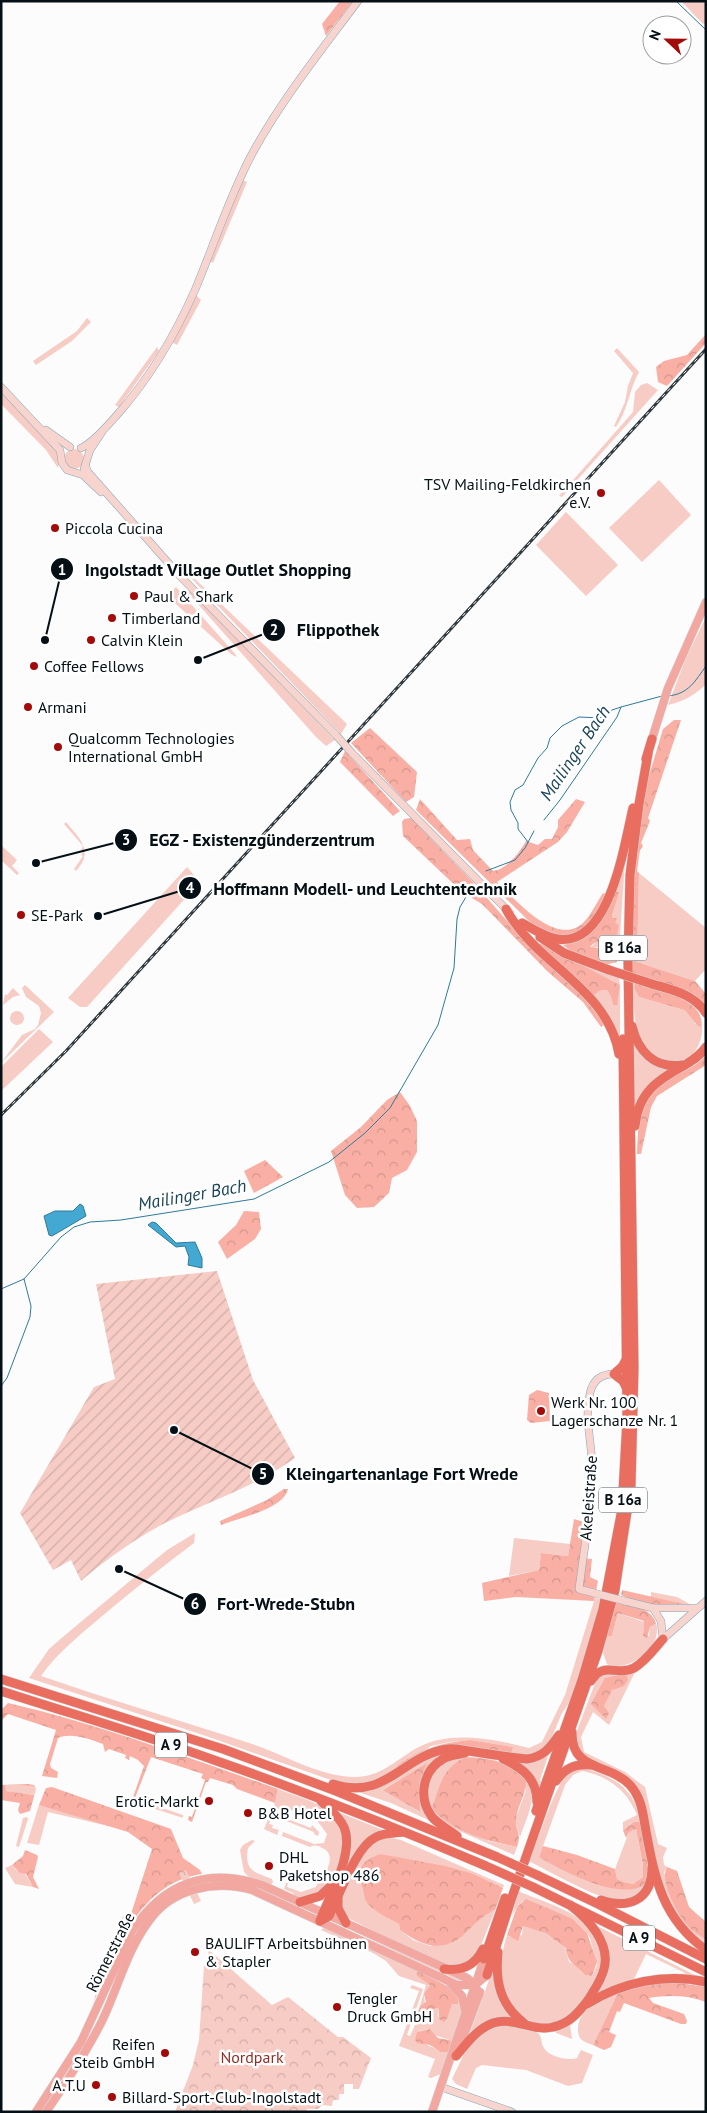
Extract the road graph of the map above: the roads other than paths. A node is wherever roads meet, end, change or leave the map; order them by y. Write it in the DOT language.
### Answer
graph roads {
  1 [pos="358,1"];
  2 [pos="1,387"];
  3 [pos="36,422"];
  4 [pos="104,429"];
  5 [pos="70,447"];
  6 [pos="81,448"];
  7 [pos="62,455"];
  8 [pos="87,456"];
  9 [pos="86,466"];
  10 [pos="78,472"];
  11 [pos="172,566"];
  12 [pos="706,602"];
  13 [pos="652,739"];
  14 [pos="648,754"];
  15 [pos="634,802"];
  16 [pos="506,909"];
  17 [pos="522,923"];
  18 [pos="628,1008"];
  19 [pos="706,1013"];
  20 [pos="706,1047"];
  21 [pos="685,1065"];
  22 [pos="623,1094"];
  23 [pos="631,1182"];
  24 [pos="627,1357"];
  25 [pos="614,1374"];
  26 [pos="627,1390"];
  27 [pos="706,1601"];
  28 [pos="654,1608"];
  29 [pos="697,1608"];
  30 [pos="663,1639"];
  31 [pos="598,1651"];
  32 [pos="608,1669"];
  33 [pos="1,1678"];
  34 [pos="1,1692"];
  35 [pos="584,1692"];
  36 [pos="569,1727"];
  37 [pos="469,1752"];
  38 [pos="496,1755"];
  39 [pos="592,1765"];
  40 [pos="282,1771"];
  41 [pos="315,1780"];
  42 [pos="550,1789"];
  43 [pos="316,1797"];
  44 [pos="537,1807"];
  45 [pos="404,1832"];
  46 [pos="461,1840"];
  47 [pos="498,1856"];
  48 [pos="652,1862"];
  49 [pos="538,1874"];
  50 [pos="336,1880"];
  51 [pos="589,1897"];
  52 [pos="338,1898"];
  53 [pos="300,1902"];
  54 [pos="570,1905"];
  55 [pos="324,1916"];
  56 [pos="500,1921"];
  57 [pos="346,1923"];
  58 [pos="706,1950"];
  59 [pos="706,1957"];
  60 [pos="484,1959"];
  61 [pos="444,1968"];
  62 [pos="706,1972"];
  63 [pos="487,1975"];
  64 [pos="443,1979"];
  65 [pos="706,1982"];
  66 [pos="476,1985"];
  67 [pos="479,1995"];
  68 [pos="583,2007"];
  69 [pos="465,2012"];
  70 [pos="526,2024"];
  71 [pos="456,2056"];
  72 [pos="441,2087"];
  73 [pos="36,2112"];
  74 [pos="46,2112"];
  75 [pos="432,2112"];
  76 [pos="512,2112"];
  1 -- 4 [label="main road"];
  2 -- 3 [label="main road"];
  3 -- 5 [label="main road"];
  3 -- 7 [label="main road"];
  4 -- 6 [label="main road"];
  4 -- 8 [label="main road"];
  5 -- 6 [label="main road"];
  5 -- 7 [label="main road"];
  6 -- 8 [label="main road"];
  7 -- 10 [label="main road"];
  8 -- 9 [label="main road"];
  9 -- 10 [label="main road"];
  9 -- 11 [label="main road"];
  10 -- 11 [label="main road"];
  11 -- 16 [label="main road, bridge"];
  12 -- 13 [label="main road, B 16a"];
  13 -- 14 [label="highway, B 16a"];
  14 -- 15 [label="highway, B 16a"];
  14 -- 18 [label="highway, B 16a"];
  15 -- 17 [label="highway"];
  15 -- 22 [label="highway, B 16a"];
  16 -- 17 [label="main road"];
  16 -- 22 [label="highway"];
  17 -- 19 [label="highway, bridge"];
  18 -- 21 [label="highway"];
  18 -- 23 [label="highway, B 16a"];
  20 -- 21 [label="highway"];
  21 -- 23 [label="highway"];
  22 -- 24 [label="highway, B 16a"];
  23 -- 31 [label="highway, B 16a"];
  24 -- 25 [label="highway"];
  24 -- 26 [label="highway, B 16a"];
  25 -- 26 [label="highway"];
  25 -- 28 [label="main road, Akeleistraße, bridge"];
  26 -- 36 [label="highway, B 16a"];
  27 -- 29 [label="main road"];
  28 -- 29 [label="main road, Akeleistraße"];
  28 -- 30 [label="main road"];
  29 -- 30 [label="main road"];
  30 -- 32 [label="highway"];
  31 -- 32 [label="highway"];
  31 -- 35 [label="highway, B 16a"];
  32 -- 35 [label="highway"];
  33 -- 40 [label="highway, A 9"];
  34 -- 43 [label="highway, A 9"];
  35 -- 36 [label="highway, B 16a"];
  36 -- 38 [label="highway, A 9"];
  36 -- 39 [label="highway, A 9"];
  36 -- 42 [label="highway, B 16a"];
  36 -- 44 [label="highway, B 16a"];
  37 -- 38 [label="highway, A 9"];
  37 -- 41 [label="highway, A 9"];
  37 -- 46 [label="highway, A 9"];
  38 -- 44 [label="highway, A 9"];
  39 -- 42 [label="highway"];
  39 -- 48 [label="highway, A 9"];
  40 -- 41 [label="highway, A 9"];
  40 -- 47 [label="highway, A 9"];
  41 -- 46 [label="highway, A 9"];
  42 -- 56 [label="highway, B 16a"];
  43 -- 45 [label="highway, A 9"];
  43 -- 50 [label="highway, A 9"];
  44 -- 56 [label="highway, B 16a"];
  45 -- 52 [label="highway"];
  45 -- 54 [label="highway, A 9, bridge"];
  46 -- 47 [label="highway, A 9"];
  47 -- 49 [label="highway, A 9, bridge"];
  48 -- 51 [label="highway, A 9"];
  48 -- 58 [label="highway, A 9"];
  49 -- 51 [label="highway, A 9"];
  49 -- 59 [label="highway, A 9"];
  50 -- 53 [label="highway, A 9"];
  50 -- 55 [label="highway, A 9"];
  51 -- 59 [label="highway, A 9"];
  52 -- 55 [label="highway"];
  52 -- 57 [label="highway"];
  53 -- 55 [label="main road, Römerstraße"];
  53 -- 73 [label="main road, Römerstraße"];
  54 -- 62 [label="highway, A 9"];
  54 -- 68 [label="highway, A 9"];
  55 -- 57 [label="main road, Römerstraße"];
  55 -- 64 [label="main road, Römerstraße"];
  55 -- 74 [label="main road, Römerstraße"];
  56 -- 60 [label="highway, B 16a"];
  56 -- 61 [label="highway"];
  56 -- 63 [label="highway, B 16a"];
  56 -- 70 [label="highway"];
  57 -- 61 [label="main road, Römerstraße"];
  60 -- 66 [label="main road, B 16a"];
  61 -- 66 [label="main road, Römerstraße"];
  63 -- 66 [label="main road"];
  63 -- 67 [label="main road, B 16a"];
  64 -- 66 [label="main road, Römerstraße"];
  64 -- 69 [label="main road"];
  65 -- 68 [label="highway, A 9"];
  66 -- 67 [label="main road"];
  66 -- 69 [label="main road, B 16a"];
  67 -- 71 [label="main road, B 16a"];
  68 -- 70 [label="highway, A 9"];
  69 -- 72 [label="main road, B 16a"];
  70 -- 71 [label="highway, A 9"];
  71 -- 72 [label="main road, B 16a"];
  72 -- 75 [label="main road, B 16a"];
  72 -- 76 [label="main road"];
}
